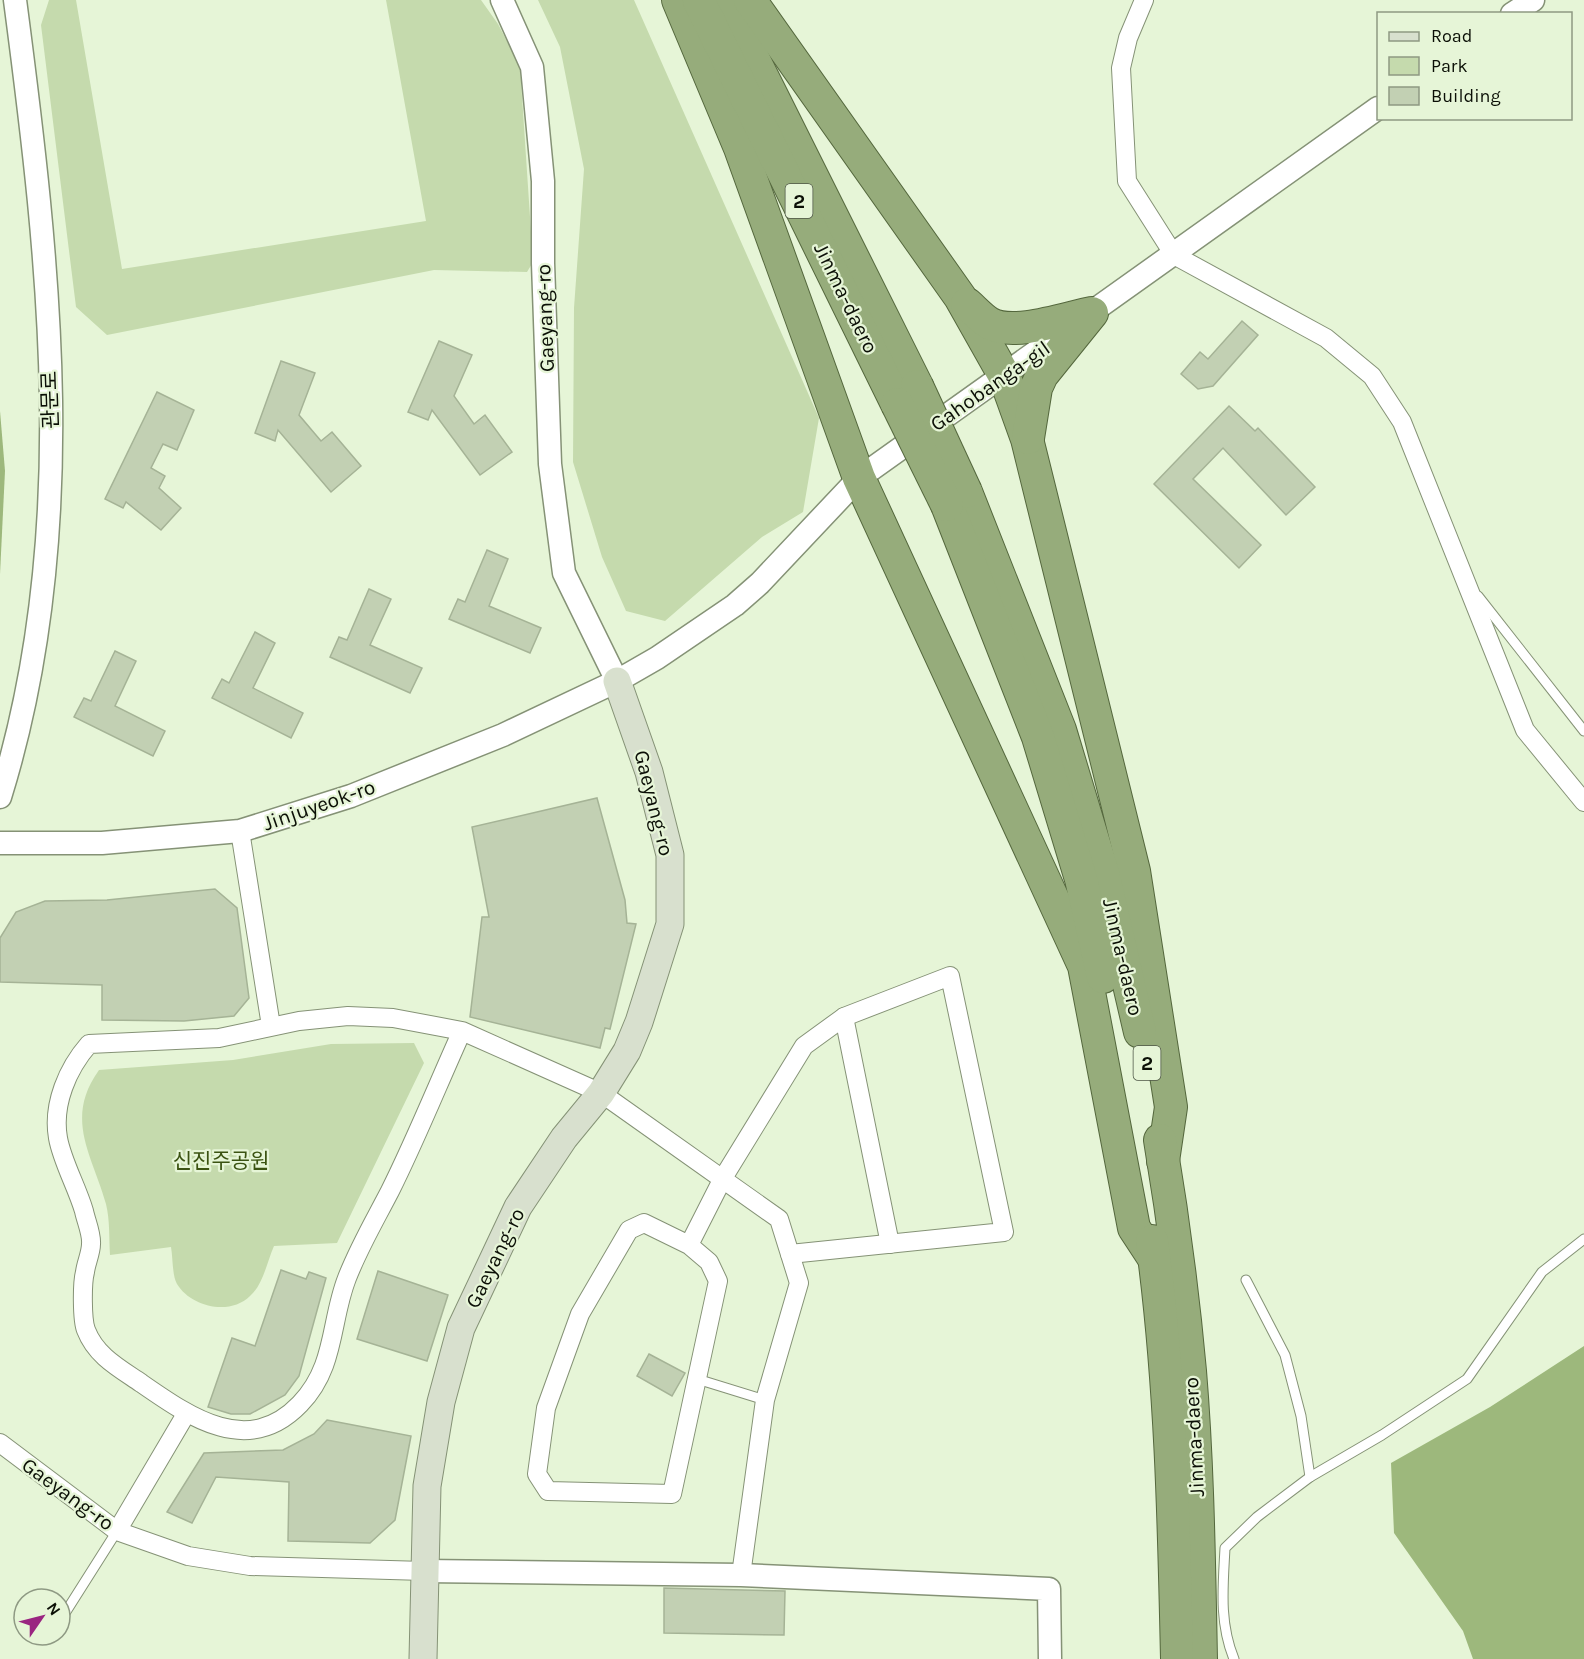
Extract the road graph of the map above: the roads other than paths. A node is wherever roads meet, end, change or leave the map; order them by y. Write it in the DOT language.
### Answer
graph roads {
  1 [pos="15,0"];
  2 [pos="502,0"];
  3 [pos="678,0"];
  4 [pos="699,0"];
  5 [pos="724,0"];
  6 [pos="750,0"];
  7 [pos="1144,0"];
  8 [pos="1533,0"];
  9 [pos="1515,12"];
  10 [pos="1377,109"];
  11 [pos="1174,255"];
  12 [pos="960,297"];
  13 [pos="1092,313"];
  14 [pos="1004,375"];
  15 [pos="907,395"];
  16 [pos="1027,439"];
  17 [pos="859,478"];
  18 [pos="957,499"];
  19 [pos="1464,575"];
  20 [pos="617,681"];
  21 [pos="1584,731"];
  22 [pos="0,797"];
  23 [pos="1584,802"];
  24 [pos="240,831"];
  25 [pos="0,843"];
  26 [pos="844,1017"];
  27 [pos="271,1026"];
  28 [pos="462,1031"];
  29 [pos="601,1093"];
  30 [pos="1163,1161"];
  31 [pos="723,1178"];
  32 [pos="1584,1239"];
  33 [pos="890,1244"];
  34 [pos="689,1245"];
  35 [pos="790,1254"];
  36 [pos="1155,1260"];
  37 [pos="1246,1280"];
  38 [pos="697,1379"];
  39 [pos="765,1400"];
  40 [pos="186,1414"];
  41 [pos="0,1443"];
  42 [pos="1310,1477"];
  43 [pos="117,1531"];
  44 [pos="424,1571"];
  45 [pos="741,1575"];
  46 [pos="72,1602"];
  47 [pos="423,1659"];
  48 [pos="1050,1659"];
  49 [pos="1178,1659"];
  50 [pos="1201,1659"];
  51 [pos="1234,1659"];
  1 -- 22 [label="street, 관문로"];
  2 -- 20 [label="street, Gaeyang-ro"];
  3 -- 17 [label="highway"];
  4 -- 15 [label="highway, Jinma-daero / 2"];
  5 -- 15 [label="highway, Jinma-daero / 2"];
  6 -- 12 [label="highway"];
  7 -- 11 [label="street"];
  8 -- 9 [label="street"];
  10 -- 11 [label="street, Gahobanga-gil"];
  11 -- 13 [label="street, Gahobanga-gil"];
  11 -- 19 [label="street"];
  12 -- 13 [label="highway"];
  12 -- 14 [label="highway"];
  13 -- 14 [label="street, Gahobanga-gil"];
  13 -- 16 [label="highway"];
  14 -- 16 [label="highway"];
  14 -- 17 [label="street, Gahobanga-gil"];
  15 -- 18 [label="highway, 2, bridge"];
  16 -- 30 [label="highway"];
  17 -- 20 [label="street, Gahobanga-gil"];
  17 -- 36 [label="highway"];
  18 -- 30 [label="highway, Jinma-daero / 2"];
  18 -- 36 [label="highway, Jinma-daero / 2"];
  19 -- 21 [label="lane"];
  19 -- 23 [label="street"];
  20 -- 24 [label="street, Jinjuyeok-ro"];
  20 -- 29 [label="main road, Gaeyang-ro"];
  24 -- 25 [label="street, Jinjuyeok-ro"];
  24 -- 27 [label="street"];
  26 -- 31 [label="street"];
  26 -- 33 [label="street"];
  26 -- 33 [label="street"];
  27 -- 28 [label="street"];
  27 -- 40 [label="street"];
  28 -- 29 [label="street"];
  28 -- 40 [label="street"];
  29 -- 31 [label="street"];
  29 -- 44 [label="main road, Gaeyang-ro"];
  30 -- 50 [label="highway, Jinma-daero / 2"];
  31 -- 34 [label="street"];
  31 -- 35 [label="street"];
  32 -- 42 [label="lane"];
  33 -- 35 [label="street"];
  34 -- 38 [label="street"];
  34 -- 38 [label="street"];
  35 -- 39 [label="street"];
  36 -- 49 [label="highway, Jinma-daero / 2"];
  37 -- 42 [label="lane"];
  38 -- 39 [label="lane"];
  39 -- 45 [label="street"];
  40 -- 43 [label="street"];
  41 -- 43 [label="street, Gaeyang-ro"];
  42 -- 51 [label="lane"];
  43 -- 44 [label="street, Gaeyang-ro"];
  43 -- 46 [label="lane"];
  44 -- 45 [label="street"];
  44 -- 47 [label="main road, Gaeyang-ro"];
  45 -- 48 [label="street"];
}
